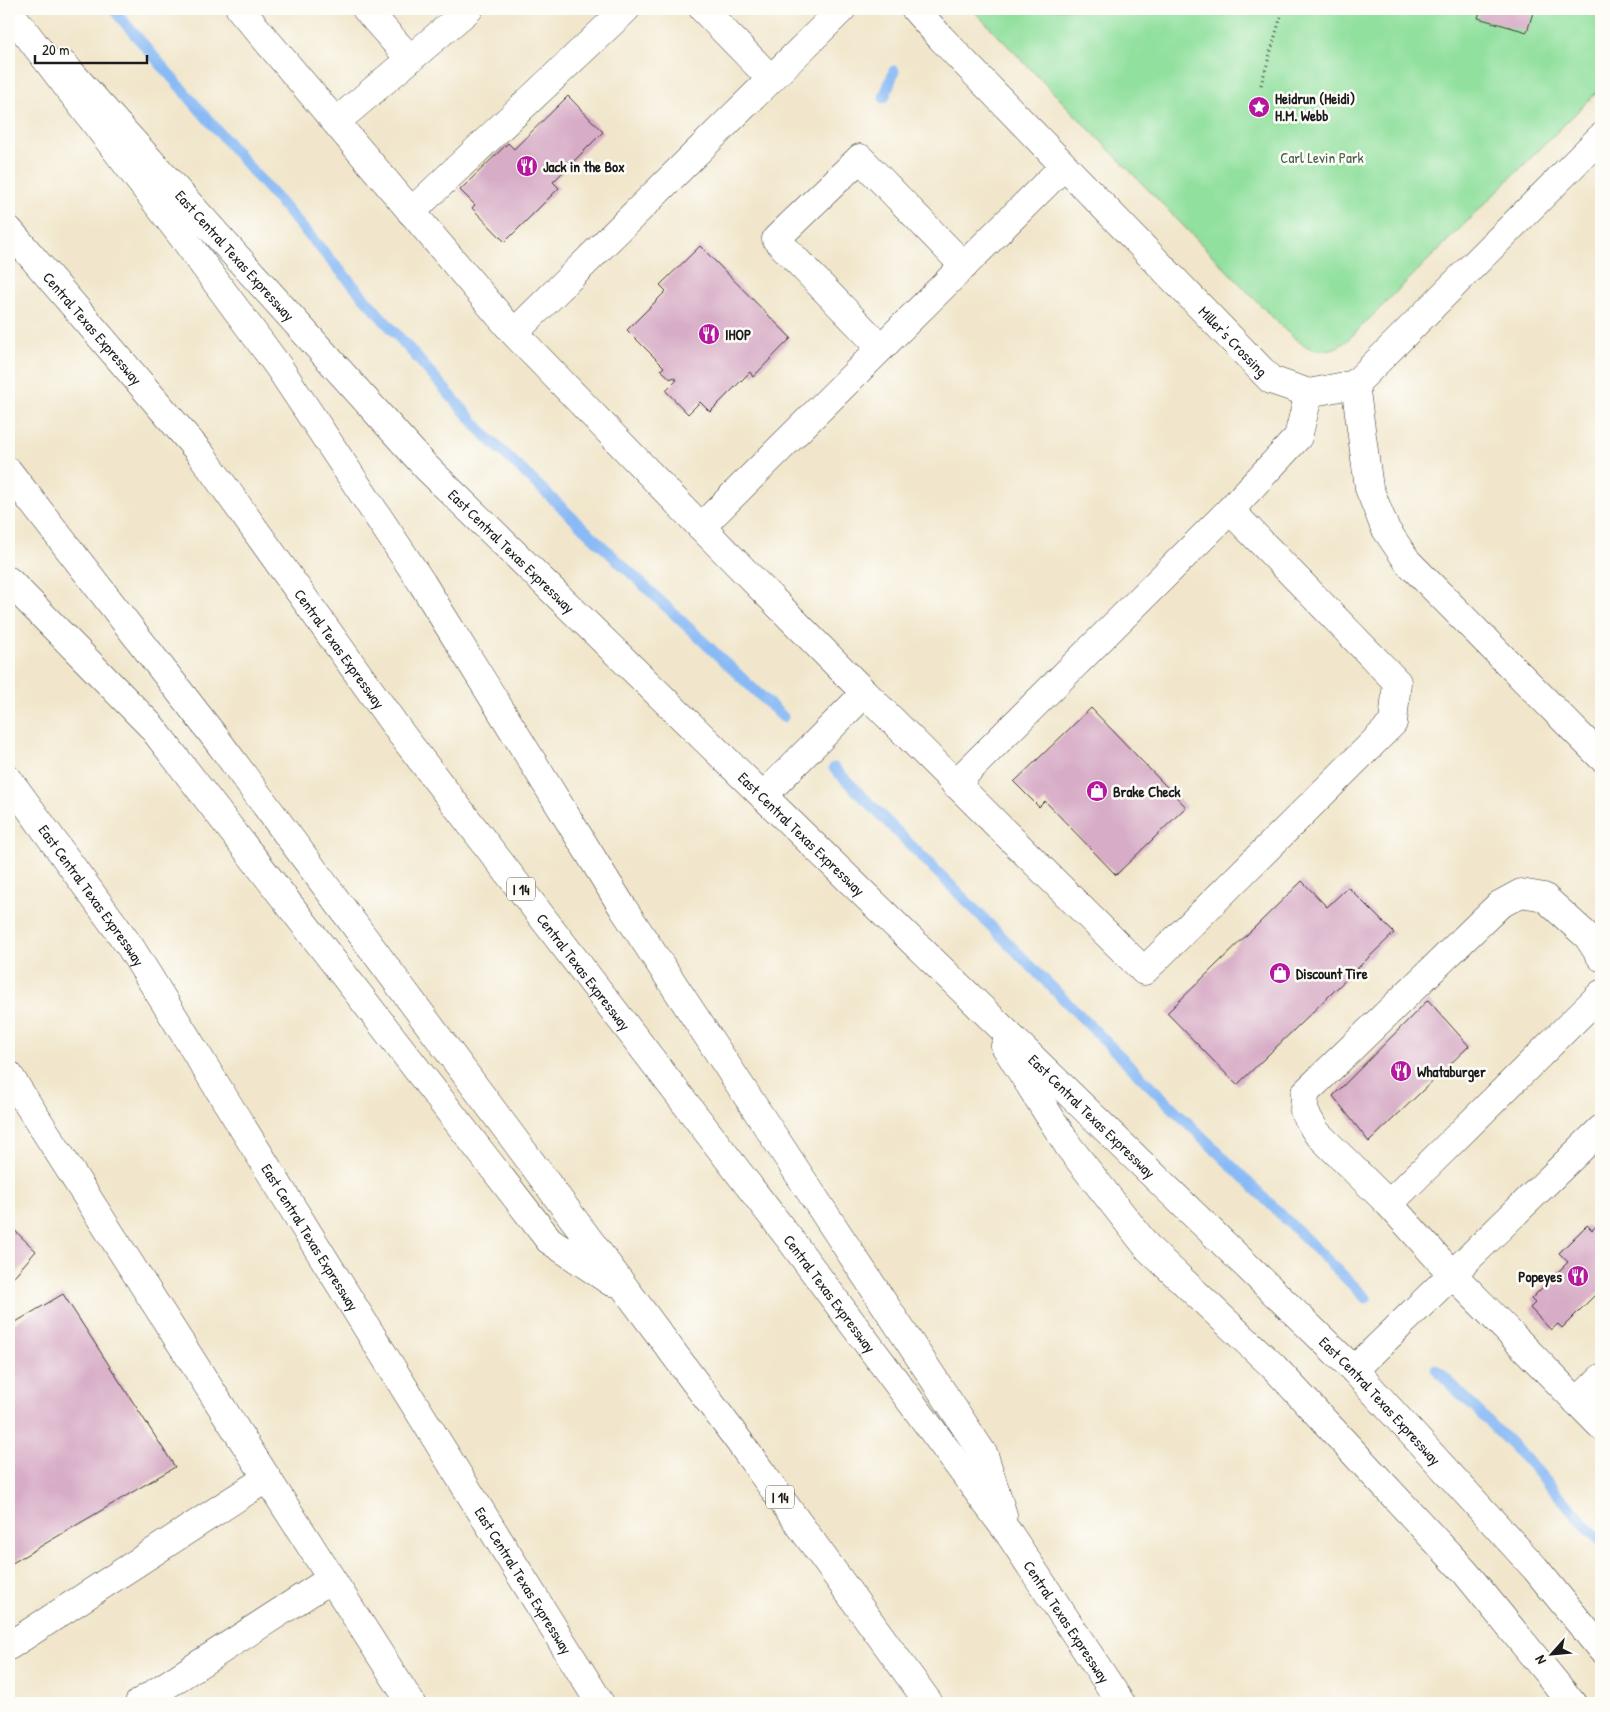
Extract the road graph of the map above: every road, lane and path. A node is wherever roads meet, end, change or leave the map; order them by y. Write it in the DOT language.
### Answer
graph roads {
  1 [pos="13,9"];
  2 [pos="240,9"];
  3 [pos="366,9"];
  4 [pos="469,9"];
  5 [pos="626,9"];
  6 [pos="703,9"];
  7 [pos="842,9"];
  8 [pos="915,9"];
  9 [pos="1282,9"];
  10 [pos="9,11"];
  11 [pos="410,59"];
  12 [pos="771,79"];
  13 [pos="1260,85"];
  14 [pos="337,121"];
  15 [pos="1601,137"];
  16 [pos="1064,166"];
  17 [pos="411,212"];
  18 [pos="9,230"];
  19 [pos="964,266"];
  20 [pos="514,333"];
  21 [pos="881,348"];
  22 [pos="1355,384"];
  23 [pos="1310,393"];
  24 [pos="9,472"];
  25 [pos="1230,510"];
  26 [pos="701,526"];
  27 [pos="9,581"];
  28 [pos="865,693"];
  29 [pos="1601,757"];
  30 [pos="9,780"];
  31 [pos="955,784"];
  32 [pos="763,796"];
  33 [pos="1601,957"];
  34 [pos="1601,994"];
  35 [pos="981,1008"];
  36 [pos="9,1075"];
  37 [pos="1601,1129"];
  38 [pos="1389,1204"];
  39 [pos="1452,1274"];
  40 [pos="627,1293"];
  41 [pos="1354,1370"];
  42 [pos="1601,1378"];
  43 [pos="1577,1402"];
  44 [pos="1601,1426"];
  45 [pos="266,1478"];
  46 [pos="1010,1535"];
  47 [pos="332,1579"];
  48 [pos="9,1646"];
  49 [pos="1601,1649"];
  50 [pos="139,1703"];
  51 [pos="411,1703"];
  52 [pos="600,1703"];
  53 [pos="929,1703"];
  54 [pos="1121,1703"];
  55 [pos="1572,1703"];
  1 -- 32 [label="main road, East Central Texas Expressway"];
  2 -- 14 [label="main road"];
  3 -- 11 [label="main road"];
  4 -- 11 [label="main road"];
  5 -- 17 [label="main road"];
  6 -- 12 [label="main road"];
  7 -- 12 [label="main road"];
  8 -- 16 [label="main road, Miller's Crossing"];
  9 -- 13 [label="path"];
  10 -- 46 [label="main road"];
  11 -- 14 [label="main road"];
  12 -- 20 [label="main road"];
  14 -- 17 [label="main road"];
  15 -- 22 [label="main road"];
  16 -- 19 [label="main road"];
  16 -- 23 [label="main road, Miller's Crossing"];
  17 -- 20 [label="main road"];
  18 -- 46 [label="main road, Central Texas Expressway / I 14"];
  19 -- 21 [label="main road"];
  19 -- 21 [label="main road"];
  20 -- 26 [label="main road"];
  21 -- 26 [label="main road"];
  22 -- 23 [label="main road"];
  22 -- 29 [label="main road"];
  23 -- 25 [label="main road"];
  24 -- 40 [label="main road, I 14"];
  25 -- 31 [label="main road"];
  25 -- 31 [label="main road"];
  26 -- 28 [label="main road"];
  27 -- 40 [label="main road"];
  28 -- 31 [label="main road"];
  28 -- 32 [label="main road"];
  30 -- 52 [label="main road, East Central Texas Expressway"];
  32 -- 35 [label="main road, East Central Texas Expressway"];
  33 -- 38 [label="main road"];
  34 -- 38 [label="main road"];
  35 -- 41 [label="main road, East Central Texas Expressway"];
  35 -- 55 [label="main road"];
  36 -- 45 [label="main road"];
  37 -- 39 [label="main road"];
  38 -- 39 [label="main road"];
  39 -- 41 [label="main road"];
  39 -- 43 [label="main road"];
  40 -- 53 [label="main road, I 14"];
  41 -- 49 [label="main road, East Central Texas Expressway"];
  42 -- 43 [label="main road"];
  43 -- 44 [label="main road"];
  45 -- 47 [label="main road"];
  45 -- 48 [label="main road"];
  46 -- 54 [label="main road, Central Texas Expressway / I 14"];
  47 -- 50 [label="main road"];
  47 -- 51 [label="main road"];
}
